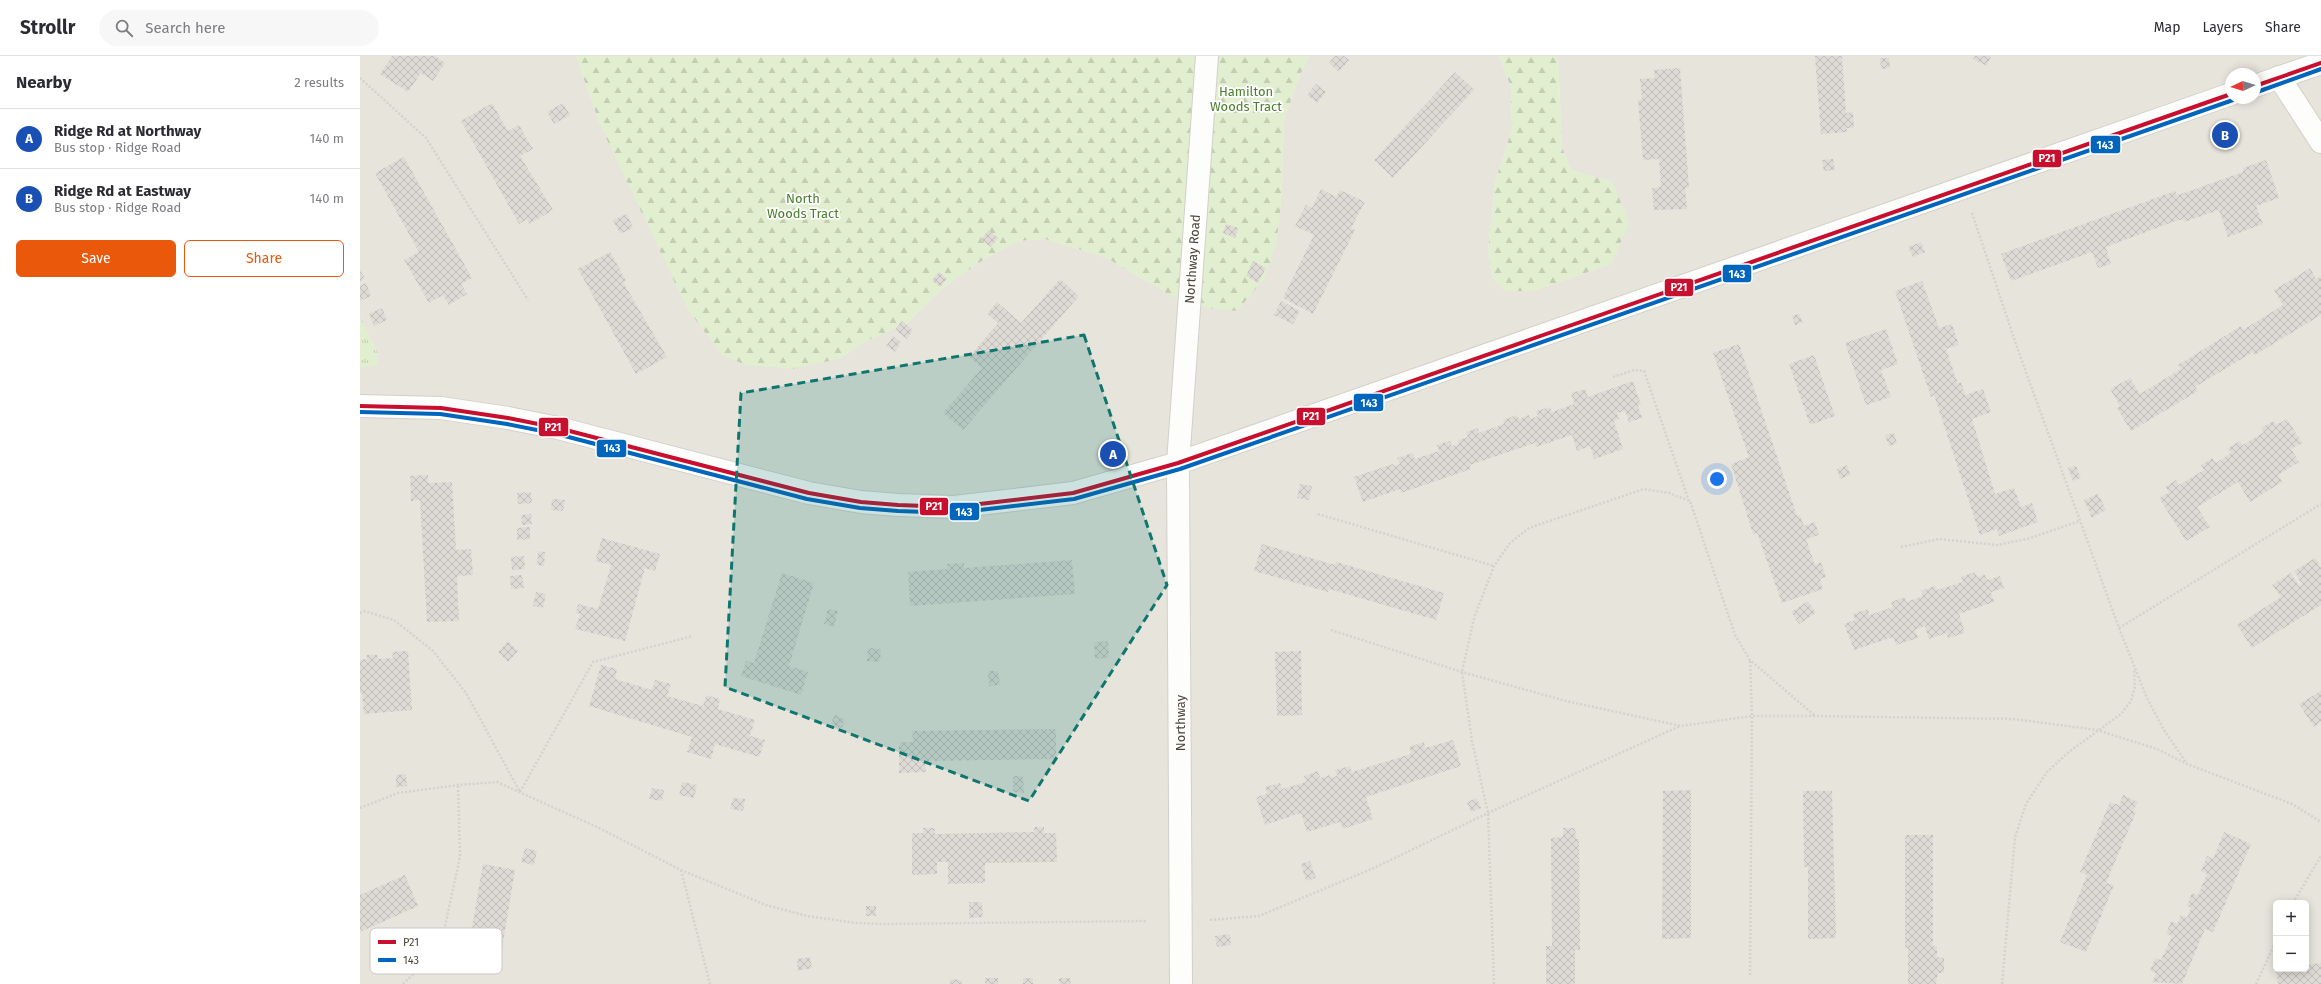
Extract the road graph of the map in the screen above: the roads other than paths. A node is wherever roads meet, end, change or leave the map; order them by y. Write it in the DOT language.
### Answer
graph roads {
  1 [pos="1207,56"];
  2 [pos="2321,63"];
  3 [pos="2279,77"];
  4 [pos="2261,84"];
  5 [pos="2225,96"];
  6 [pos="2321,142"];
  7 [pos="360,406"];
  8 [pos="1178,463"];
  9 [pos="1181,984"];
  1 -- 8 [label="street, Northway Road"];
  2 -- 3 [label="street"];
  3 -- 4 [label="street"];
  3 -- 6 [label="street"];
  5 -- 8 [label="street"];
  7 -- 8 [label="street"];
  8 -- 9 [label="street, Northway"];
}
